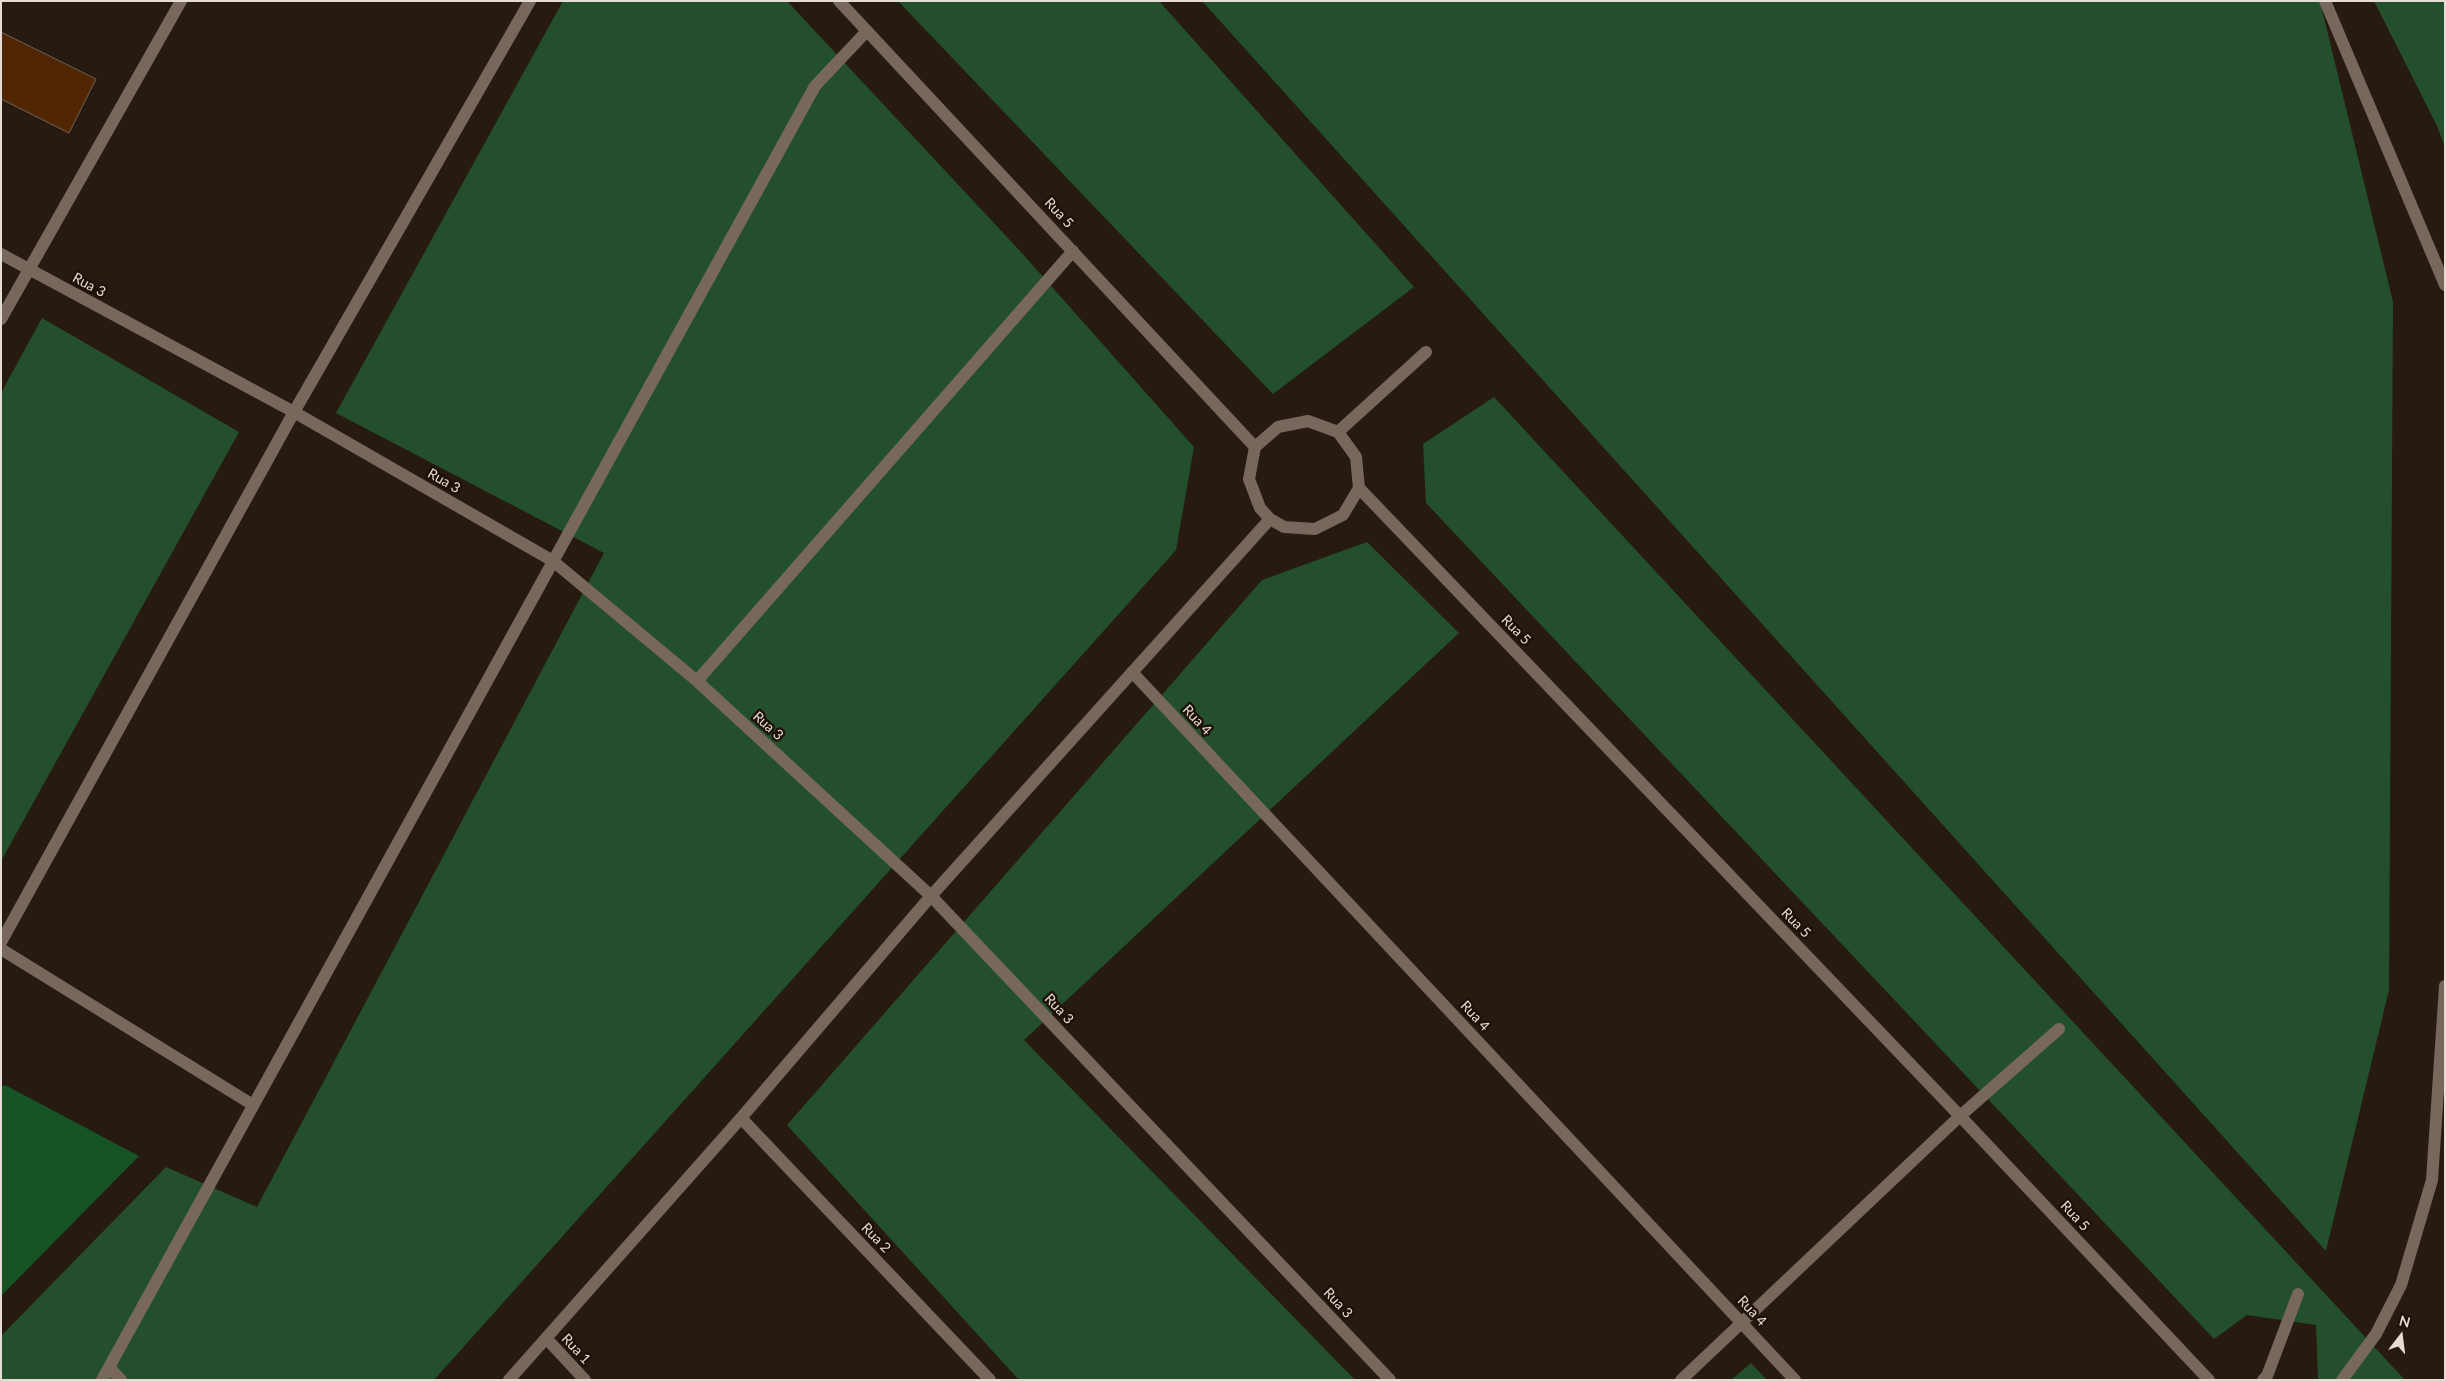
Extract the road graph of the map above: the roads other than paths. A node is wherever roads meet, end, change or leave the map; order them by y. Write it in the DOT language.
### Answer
graph roads {
  1 [pos="181,1"];
  2 [pos="839,1"];
  3 [pos="2325,1"];
  4 [pos="527,2"];
  5 [pos="867,31"];
  6 [pos="1073,251"];
  7 [pos="1,254"];
  8 [pos="29,270"];
  9 [pos="2445,286"];
  10 [pos="1,319"];
  11 [pos="1426,352"];
  12 [pos="294,412"];
  13 [pos="1338,432"];
  14 [pos="1255,447"];
  15 [pos="1359,488"];
  16 [pos="1270,519"];
  17 [pos="553,561"];
  18 [pos="1132,672"];
  19 [pos="697,681"];
  20 [pos="931,896"];
  21 [pos="1,942"];
  22 [pos="1,949"];
  23 [pos="2445,986"];
  24 [pos="2059,1028"];
  25 [pos="253,1105"];
  26 [pos="1960,1116"];
  27 [pos="741,1118"];
  28 [pos="2298,1294"];
  29 [pos="1742,1322"];
  30 [pos="546,1338"];
  31 [pos="109,1367"];
  32 [pos="102,1380"];
  33 [pos="121,1380"];
  34 [pos="509,1380"];
  35 [pos="585,1380"];
  36 [pos="990,1380"];
  37 [pos="1390,1380"];
  38 [pos="1681,1380"];
  39 [pos="1795,1380"];
  40 [pos="2209,1380"];
  41 [pos="2263,1380"];
  42 [pos="2342,1380"];
  1 -- 8 [label="street"];
  2 -- 5 [label="street, Rua 5"];
  3 -- 9 [label="street"];
  4 -- 12 [label="street"];
  5 -- 6 [label="street, Rua 5"];
  5 -- 17 [label="street"];
  6 -- 14 [label="street, Rua 5"];
  6 -- 19 [label="street"];
  7 -- 8 [label="street, Rua 3"];
  8 -- 10 [label="street"];
  8 -- 12 [label="street, Rua 3"];
  11 -- 13 [label="street"];
  12 -- 17 [label="street, Rua 3"];
  12 -- 21 [label="street"];
  13 -- 14 [label="street"];
  13 -- 15 [label="street"];
  14 -- 16 [label="street"];
  15 -- 16 [label="street"];
  15 -- 26 [label="street, Rua 5"];
  16 -- 18 [label="street"];
  17 -- 19 [label="street, Rua 3"];
  17 -- 25 [label="street"];
  18 -- 20 [label="street"];
  18 -- 29 [label="street, Rua 4"];
  19 -- 20 [label="street, Rua 3"];
  20 -- 27 [label="street"];
  20 -- 37 [label="street, Rua 3"];
  22 -- 25 [label="street"];
  23 -- 42 [label="street"];
  24 -- 26 [label="street"];
  25 -- 31 [label="street"];
  26 -- 29 [label="street"];
  26 -- 40 [label="street, Rua 5"];
  27 -- 30 [label="street"];
  27 -- 36 [label="street, Rua 2"];
  28 -- 41 [label="street"];
  29 -- 38 [label="street"];
  29 -- 39 [label="street, Rua 4"];
  30 -- 34 [label="street"];
  30 -- 35 [label="street, Rua 1"];
  31 -- 32 [label="street"];
  31 -- 33 [label="street"];
}
